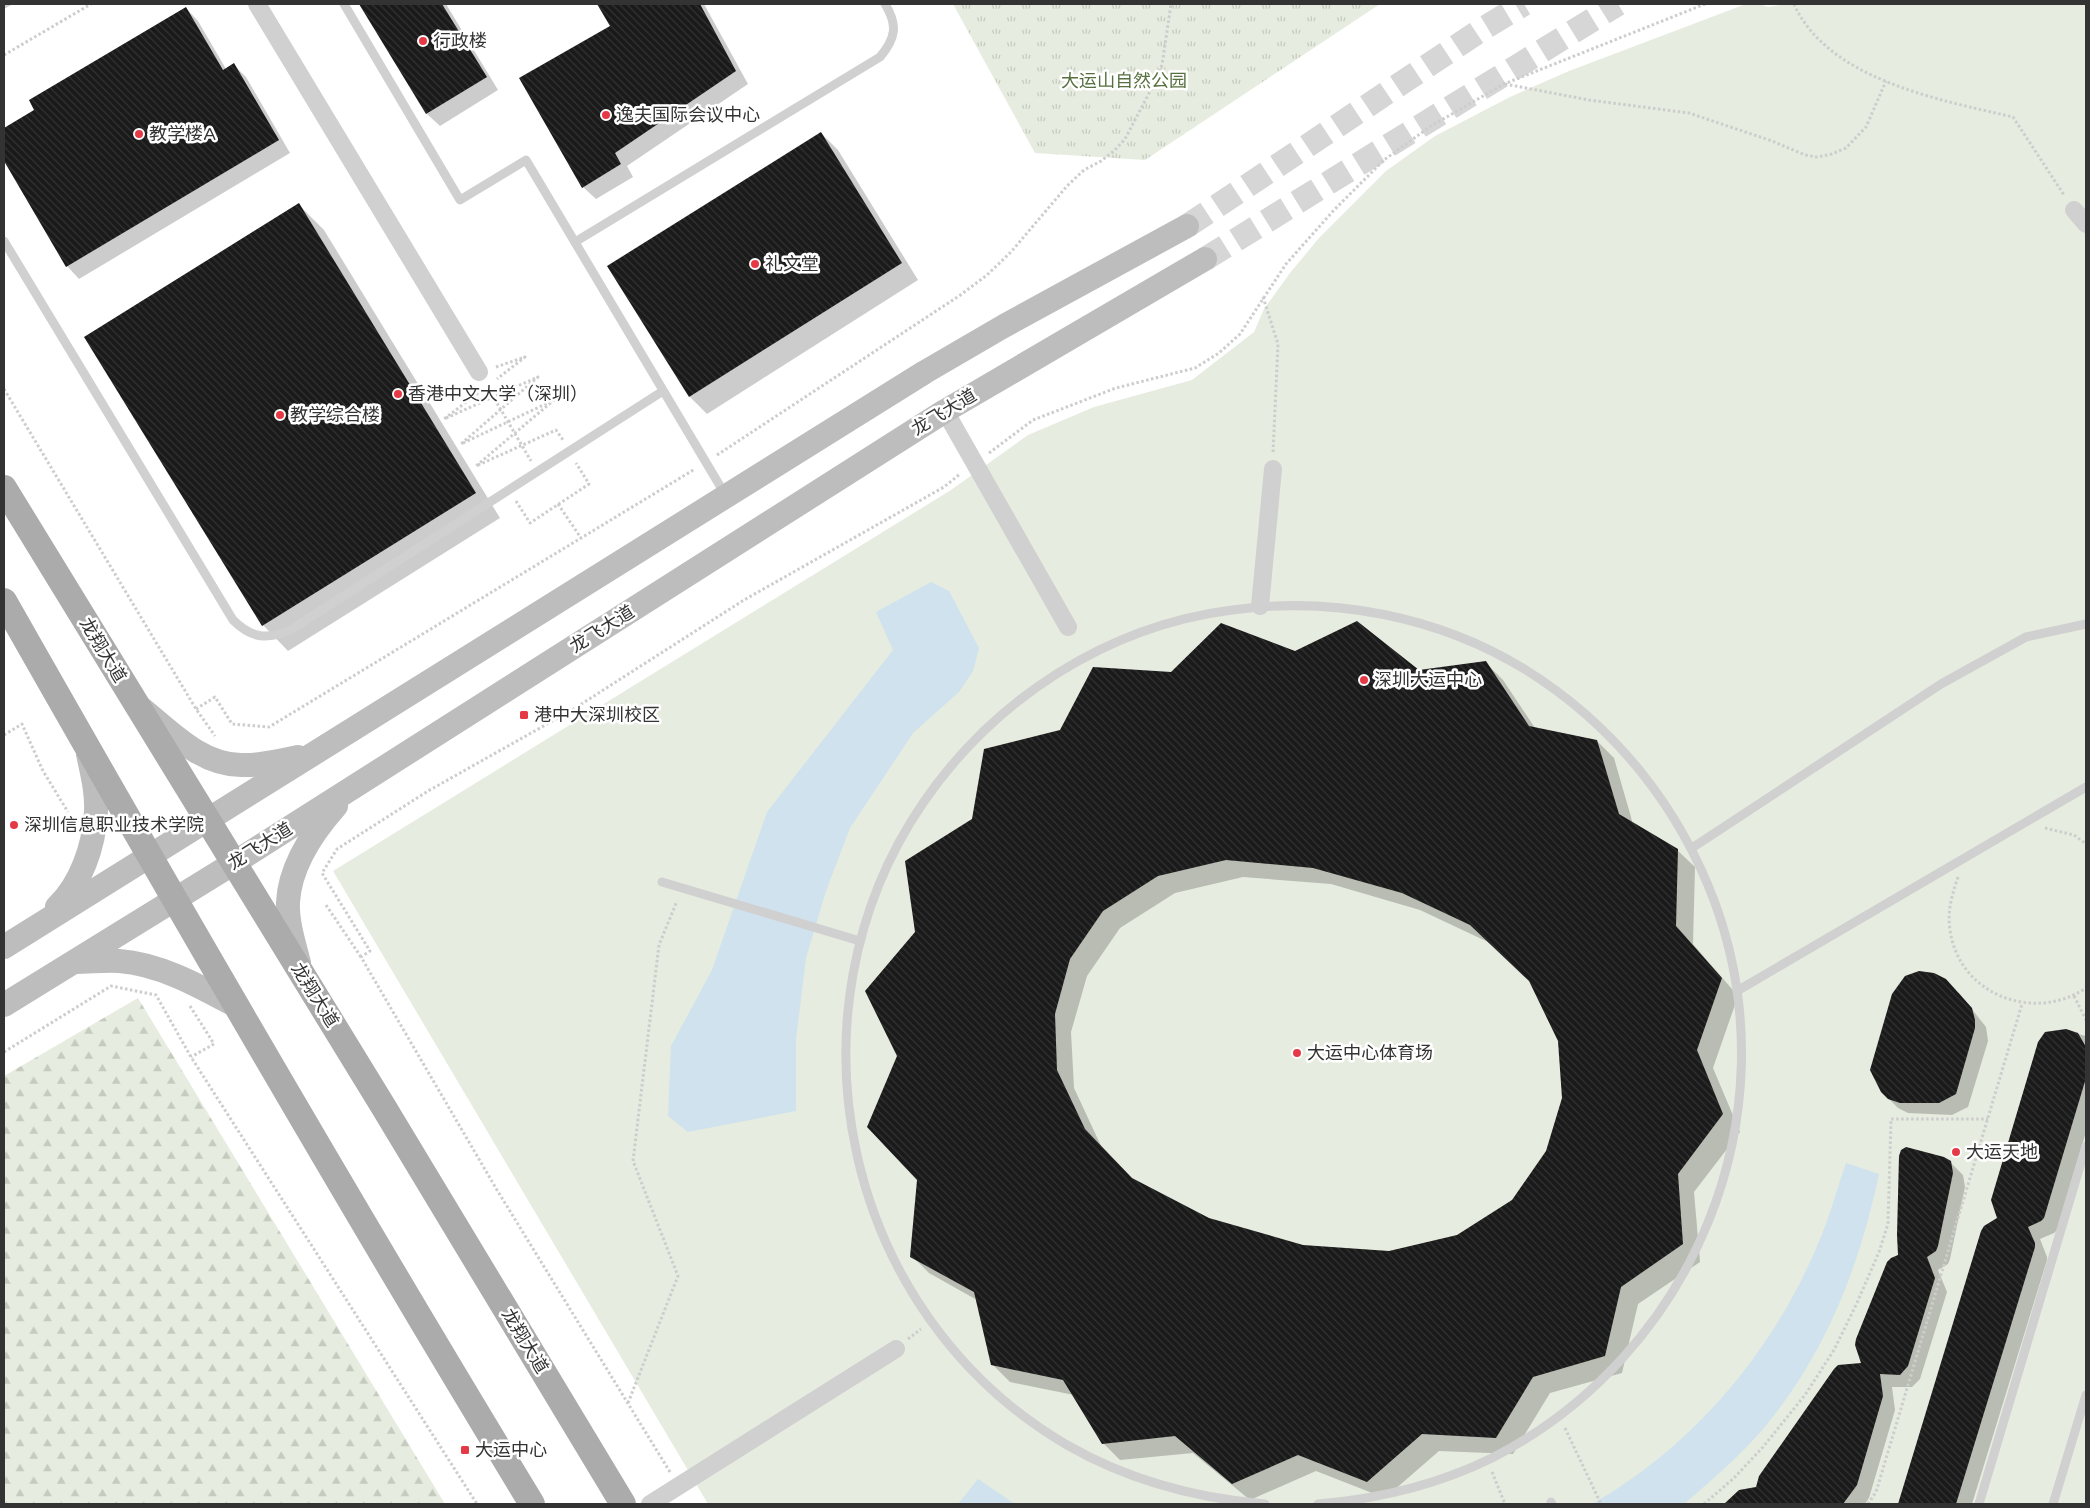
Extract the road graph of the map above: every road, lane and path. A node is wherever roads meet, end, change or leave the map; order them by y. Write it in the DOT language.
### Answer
graph roads {
  1 [pos="91,4"];
  2 [pos="257,4"];
  3 [pos="344,4"];
  4 [pos="885,4"];
  5 [pos="1171,4"];
  6 [pos="1705,4"];
  7 [pos="1794,4"];
  8 [pos="4,55"];
  9 [pos="1886,81"];
  10 [pos="1504,84"];
  11 [pos="2074,210"];
  12 [pos="2086,224"];
  13 [pos="1186,226"];
  14 [pos="4,241"];
  15 [pos="575,242"];
  16 [pos="1205,259"];
  17 [pos="1263,296"];
  18 [pos="483,379"];
  19 [pos="4,389"];
  20 [pos="663,391"];
  21 [pos="493,397"];
  22 [pos="501,410"];
  23 [pos="945,410"];
  24 [pos="508,422"];
  25 [pos="515,433"];
  26 [pos="522,446"];
  27 [pos="730,446"];
  28 [pos="570,452"];
  29 [pos="975,463"];
  30 [pos="1273,469"];
  31 [pos="538,472"];
  32 [pos="688,474"];
  33 [pos="4,488"];
  34 [pos="510,490"];
  35 [pos="726,497"];
  36 [pos="558,504"];
  37 [pos="581,538"];
  38 [pos="4,601"];
  39 [pos="1260,606"];
  40 [pos="2086,624"];
  41 [pos="1068,627"];
  42 [pos="136,704"];
  43 [pos="196,709"];
  44 [pos="4,735"];
  45 [pos="216,738"];
  46 [pos="86,745"];
  47 [pos="317,753"];
  48 [pos="2086,787"];
  49 [pos="351,789"];
  50 [pos="68,812"];
  51 [pos="207,820"];
  52 [pos="1692,848"];
  53 [pos="149,855"];
  54 [pos="234,863"];
  55 [pos="1958,876"];
  56 [pos="662,882"];
  57 [pos="682,889"];
  58 [pos="175,900"];
  59 [pos="326,905"];
  60 [pos="38,926"];
  61 [pos="860,941"];
  62 [pos="4,947"];
  63 [pos="361,958"];
  64 [pos="74,962"];
  65 [pos="302,974"];
  66 [pos="2086,988"];
  67 [pos="1737,991"];
  68 [pos="2074,996"];
  69 [pos="187,1002"];
  70 [pos="2022,1004"];
  71 [pos="4,1005"];
  72 [pos="238,1007"];
  73 [pos="2086,1020"];
  74 [pos="4,1052"];
  75 [pos="191,1057"];
  76 [pos="1988,1119"];
  77 [pos="2086,1146"];
  78 [pos="930,1321"];
  79 [pos="896,1349"];
  80 [pos="2086,1395"];
  81 [pos="628,1403"];
  82 [pos="1559,1416"];
  83 [pos="1488,1460"];
  84 [pos="679,1486"];
  85 [pos="476,1504"];
  86 [pos="532,1504"];
  87 [pos="623,1504"];
  88 [pos="650,1504"];
  89 [pos="1265,1504"];
  90 [pos="1318,1504"];
  91 [pos="1505,1504"];
  92 [pos="1601,1504"];
  93 [pos="1704,1504"];
  94 [pos="1868,1504"];
  95 [pos="1979,1504"];
  96 [pos="2052,1504"];
  1 -- 8 [label="path"];
  2 -- 18 [label="street"];
  3 -- 15 [label="lane"];
  4 -- 15 [label="lane"];
  5 -- 27 [label="path"];
  6 -- 10 [label="path"];
  7 -- 9 [label="path"];
  9 -- 10 [label="path"];
  9 -- 11 [label="path"];
  10 -- 17 [label="path"];
  11 -- 12 [label="street"];
  13 -- 35 [label="main road"];
  14 -- 34 [label="lane"];
  15 -- 20 [label="lane"];
  16 -- 23 [label="main road, 龙飞大道"];
  17 -- 29 [label="path"];
  17 -- 30 [label="path"];
  18 -- 18 [label="path"];
  18 -- 21 [label="path"];
  18 -- 21 [label="path"];
  19 -- 43 [label="path"];
  20 -- 28 [label="lane"];
  20 -- 35 [label="lane"];
  21 -- 22 [label="path"];
  21 -- 22 [label="path"];
  22 -- 24 [label="path"];
  22 -- 24 [label="path"];
  23 -- 29 [label="street"];
  23 -- 49 [label="main road, 龙飞大道"];
  24 -- 25 [label="path"];
  24 -- 25 [label="path"];
  25 -- 26 [label="path"];
  25 -- 26 [label="path"];
  26 -- 28 [label="path"];
  26 -- 31 [label="path"];
  28 -- 31 [label="lane"];
  28 -- 36 [label="path"];
  29 -- 41 [label="street"];
  29 -- 63 [label="path"];
  30 -- 39 [label="street"];
  31 -- 34 [label="lane"];
  32 -- 37 [label="path"];
  33 -- 42 [label="main road, 龙翔大道"];
  34 -- 36 [label="path"];
  35 -- 47 [label="main road"];
  36 -- 37 [label="path"];
  37 -- 43 [label="path"];
  38 -- 46 [label="main road"];
  39 -- 52 [label="lane"];
  39 -- 61 [label="lane"];
  40 -- 52 [label="lane"];
  42 -- 47 [label="main road"];
  42 -- 51 [label="main road, 龙翔大道"];
  43 -- 45 [label="path"];
  44 -- 50 [label="path"];
  46 -- 53 [label="main road"];
  46 -- 60 [label="main road"];
  47 -- 51 [label="main road"];
  48 -- 67 [label="lane"];
  49 -- 54 [label="main road, 龙飞大道"];
  49 -- 65 [label="main road"];
  51 -- 53 [label="main road"];
  51 -- 54 [label="main road, 龙翔大道"];
  52 -- 67 [label="lane"];
  53 -- 58 [label="main road"];
  53 -- 60 [label="main road"];
  54 -- 58 [label="main road, 龙飞大道"];
  54 -- 65 [label="main road, 龙翔大道"];
  55 -- 70 [label="path"];
  56 -- 57 [label="lane"];
  57 -- 61 [label="lane"];
  57 -- 81 [label="path"];
  58 -- 64 [label="main road, 龙飞大道"];
  58 -- 72 [label="main road"];
  59 -- 63 [label="path"];
  60 -- 62 [label="main road"];
  61 -- 78 [label="lane"];
  63 -- 81 [label="path"];
  64 -- 71 [label="main road, 龙飞大道"];
  64 -- 72 [label="main road"];
  65 -- 87 [label="main road, 龙翔大道"];
  66 -- 68 [label="path"];
  67 -- 82 [label="lane"];
  68 -- 70 [label="path"];
  68 -- 73 [label="path"];
  69 -- 75 [label="path"];
  70 -- 76 [label="path"];
  72 -- 86 [label="main road"];
  74 -- 75 [label="path"];
  75 -- 85 [label="path"];
  76 -- 93 [label="path"];
  76 -- 94 [label="path"];
  77 -- 95 [label="lane"];
  78 -- 79 [label="path"];
  78 -- 89 [label="lane"];
  79 -- 84 [label="street"];
  80 -- 96 [label="lane"];
  81 -- 84 [label="path"];
  82 -- 83 [label="lane"];
  82 -- 92 [label="path"];
  83 -- 90 [label="lane"];
  83 -- 91 [label="path"];
  84 -- 88 [label="street"];
}
